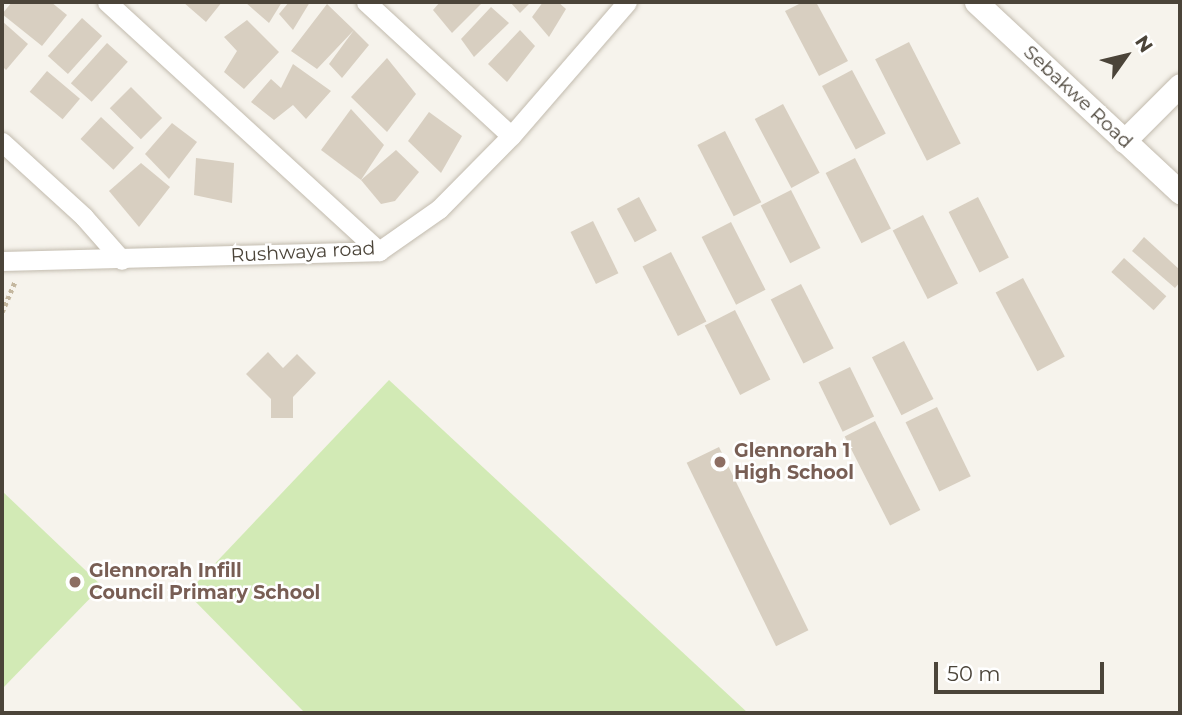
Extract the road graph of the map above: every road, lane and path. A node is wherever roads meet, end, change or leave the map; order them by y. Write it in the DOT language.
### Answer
graph roads {
  1 [pos="107,2"];
  2 [pos="366,2"];
  3 [pos="627,2"];
  4 [pos="976,2"];
  5 [pos="1180,85"];
  6 [pos="511,136"];
  7 [pos="1124,141"];
  8 [pos="2,142"];
  9 [pos="1180,192"];
  10 [pos="379,251"];
  11 [pos="122,260"];
  12 [pos="2,261"];
  13 [pos="23,263"];
  14 [pos="2,312"];
  1 -- 10 [label="street"];
  2 -- 6 [label="street"];
  3 -- 6 [label="street, Rushwaya road"];
  4 -- 7 [label="street, Sebakwe Road"];
  5 -- 7 [label="street"];
  6 -- 10 [label="street, Rushwaya road"];
  7 -- 9 [label="street, Sebakwe Road"];
  8 -- 11 [label="street"];
  10 -- 11 [label="street, Rushwaya road"];
  11 -- 13 [label="street, Rushwaya road"];
  12 -- 13 [label="street, Rushwaya road"];
  13 -- 14 [label="path"];
}
